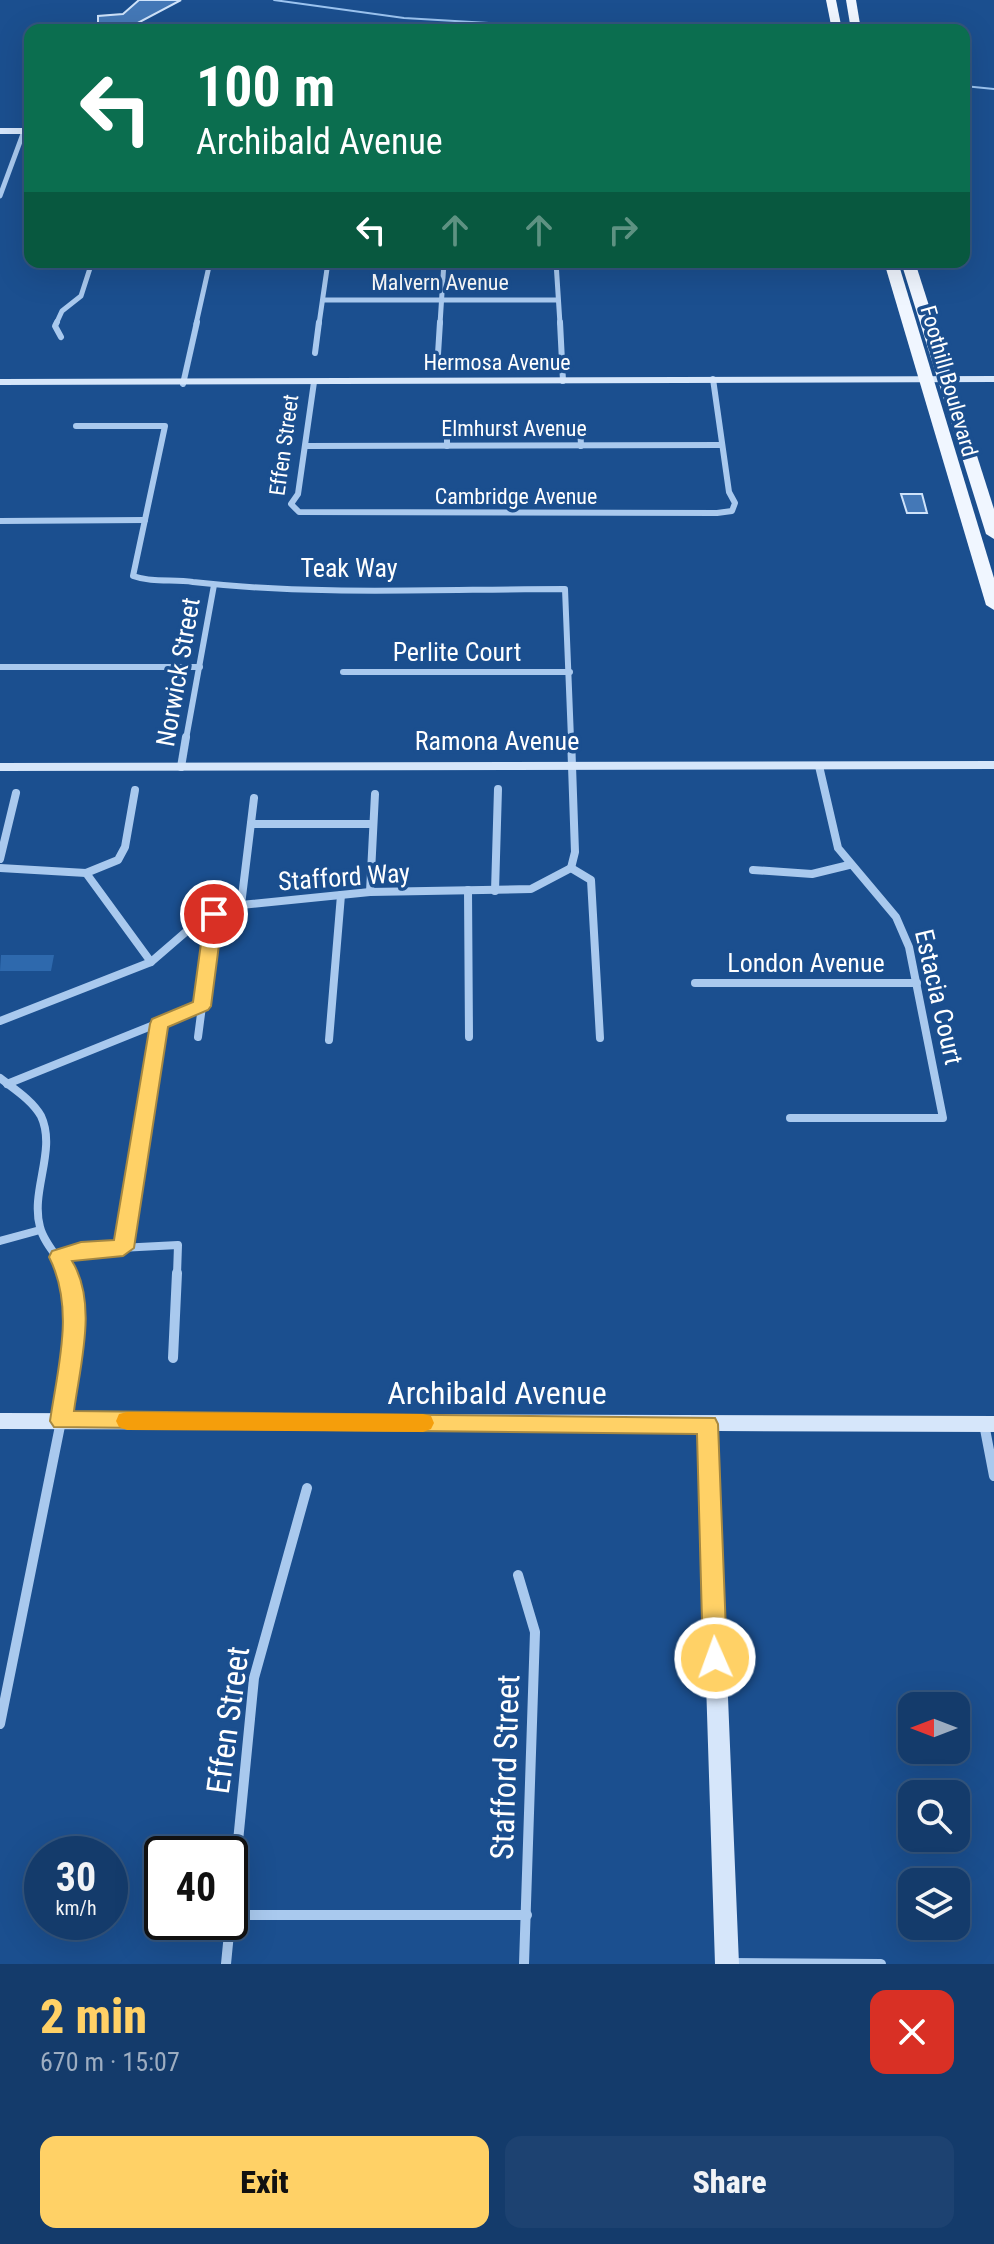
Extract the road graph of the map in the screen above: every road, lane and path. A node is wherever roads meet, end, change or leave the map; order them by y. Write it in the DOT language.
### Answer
graph roads {
  1 [pos="831,0"];
  2 [pos="851,0"];
  3 [pos="836,24"];
  4 [pos="855,24"];
  5 [pos="0,131"];
  6 [pos="24,131"];
  7 [pos="24,137"];
  8 [pos="3,178"];
  9 [pos="0,196"];
  10 [pos="90,268"];
  11 [pos="209,268"];
  12 [pos="327,268"];
  13 [pos="444,268"];
  14 [pos="556,268"];
  15 [pos="893,268"];
  16 [pos="910,268"];
  17 [pos="323,300"];
  18 [pos="442,300"];
  19 [pos="557,300"];
  20 [pos="61,337"];
  21 [pos="315,353"];
  22 [pos="438,354"];
  23 [pos="713,379"];
  24 [pos="925,379"];
  25 [pos="945,379"];
  26 [pos="994,379"];
  27 [pos="563,381"];
  28 [pos="0,382"];
  29 [pos="314,382"];
  30 [pos="183,384"];
  31 [pos="580,424"];
  32 [pos="447,425"];
  33 [pos="76,426"];
  34 [pos="722,445"];
  35 [pos="306,446"];
  36 [pos="447,446"];
  37 [pos="581,446"];
  38 [pos="299,512"];
  39 [pos="145,520"];
  40 [pos="1,523"];
  41 [pos="994,534"];
  42 [pos="214,585"];
  43 [pos="994,605"];
  44 [pos="0,667"];
  45 [pos="200,667"];
  46 [pos="343,672"];
  47 [pos="570,672"];
  48 [pos="572,765"];
  49 [pos="994,765"];
  50 [pos="819,766"];
  51 [pos="0,767"];
  52 [pos="181,767"];
  53 [pos="498,789"];
  54 [pos="135,790"];
  55 [pos="16,793"];
  56 [pos="375,794"];
  57 [pos="254,798"];
  58 [pos="251,824"];
  59 [pos="373,824"];
  60 [pos="0,859"];
  61 [pos="849,865"];
  62 [pos="0,868"];
  63 [pos="571,868"];
  64 [pos="753,870"];
  65 [pos="86,873"];
  66 [pos="468,890"];
  67 [pos="495,891"];
  68 [pos="370,892"];
  69 [pos="341,895"];
  70 [pos="241,905"];
  71 [pos="214,914"];
  72 [pos="151,962"];
  73 [pos="695,983"];
  74 [pos="917,983"];
  75 [pos="201,1006"];
  76 [pos="0,1021"];
  77 [pos="159,1024"];
  78 [pos="198,1037"];
  79 [pos="469,1037"];
  80 [pos="600,1038"];
  81 [pos="329,1040"];
  82 [pos="4,1081"];
  83 [pos="790,1118"];
  84 [pos="40,1230"];
  85 [pos="0,1241"];
  86 [pos="123,1248"];
  87 [pos="59,1257"];
  88 [pos="173,1358"];
  89 [pos="0,1421"];
  90 [pos="61,1421"];
  91 [pos="707,1424"];
  92 [pos="989,1424"];
  93 [pos="994,1476"];
  94 [pos="307,1488"];
  95 [pos="518,1575"];
  96 [pos="6,1670"];
  97 [pos="0,1724"];
  98 [pos="239,1836"];
  99 [pos="248,1915"];
  100 [pos="527,1915"];
  101 [pos="229,1940"];
  102 [pos="226,1964"];
  103 [pos="524,1964"];
  104 [pos="727,1964"];
  105 [pos="881,1964"];
  1 -- 3 [label="main road"];
  2 -- 4 [label="main road"];
  5 -- 6 [label="street"];
  7 -- 8 [label="street"];
  8 -- 9 [label="street"];
  10 -- 20 [label="street"];
  11 -- 30 [label="street"];
  12 -- 17 [label="street"];
  13 -- 18 [label="street"];
  14 -- 19 [label="street"];
  15 -- 24 [label="main road, Foothill Boulevard"];
  16 -- 25 [label="main road, Foothill Boulevard"];
  17 -- 18 [label="street, Malvern Avenue"];
  17 -- 21 [label="street"];
  18 -- 19 [label="street, Malvern Avenue"];
  18 -- 22 [label="street"];
  19 -- 27 [label="street"];
  23 -- 24 [label="street, Hermosa Avenue"];
  23 -- 27 [label="street, Hermosa Avenue"];
  23 -- 34 [label="street"];
  24 -- 25 [label="street, Hermosa Avenue"];
  24 -- 43 [label="main road, Foothill Boulevard"];
  25 -- 26 [label="street, Hermosa Avenue"];
  25 -- 41 [label="main road, Foothill Boulevard"];
  27 -- 29 [label="street, Hermosa Avenue"];
  28 -- 30 [label="street, Hermosa Avenue"];
  29 -- 30 [label="street, Hermosa Avenue"];
  29 -- 35 [label="street, Effen Street"];
  31 -- 37 [label="street"];
  32 -- 36 [label="street"];
  33 -- 39 [label="street"];
  34 -- 37 [label="street, Elmhurst Avenue"];
  34 -- 38 [label="street, Cambridge Avenue"];
  35 -- 36 [label="street, Elmhurst Avenue"];
  35 -- 38 [label="street, Effen Street"];
  36 -- 37 [label="street, Elmhurst Avenue"];
  39 -- 40 [label="street"];
  39 -- 42 [label="street, Teak Way"];
  42 -- 45 [label="street, Norwick Street"];
  42 -- 47 [label="street, Teak Way"];
  44 -- 45 [label="street"];
  45 -- 52 [label="street, Norwick Street"];
  46 -- 47 [label="street, Perlite Court"];
  47 -- 48 [label="street"];
  48 -- 50 [label="street, Ramona Avenue"];
  48 -- 52 [label="street, Ramona Avenue"];
  48 -- 63 [label="street"];
  49 -- 50 [label="street, Ramona Avenue"];
  50 -- 61 [label="street, Estacia Court"];
  51 -- 52 [label="street, Ramona Avenue"];
  53 -- 67 [label="street"];
  54 -- 65 [label="street"];
  55 -- 60 [label="street"];
  56 -- 59 [label="street"];
  57 -- 58 [label="street"];
  58 -- 59 [label="street"];
  58 -- 70 [label="street"];
  59 -- 68 [label="street"];
  61 -- 64 [label="street"];
  61 -- 74 [label="street, Estacia Court"];
  62 -- 65 [label="street"];
  63 -- 67 [label="street, Stafford Way"];
  63 -- 80 [label="street"];
  65 -- 72 [label="street"];
  66 -- 67 [label="street, Stafford Way"];
  66 -- 68 [label="street, Stafford Way"];
  66 -- 79 [label="street"];
  68 -- 69 [label="street, Stafford Way"];
  69 -- 70 [label="street, Stafford Way"];
  69 -- 81 [label="street"];
  70 -- 71 [label="street, Stafford Way"];
  71 -- 72 [label="street, Stafford Way"];
  71 -- 75 [label="street"];
  72 -- 76 [label="street, Stafford Way"];
  73 -- 74 [label="street, London Avenue"];
  74 -- 83 [label="street, Estacia Court"];
  75 -- 77 [label="street"];
  75 -- 78 [label="street"];
  77 -- 82 [label="street"];
  77 -- 86 [label="street"];
  82 -- 84 [label="street"];
  84 -- 85 [label="street"];
  84 -- 87 [label="street"];
  86 -- 87 [label="street"];
  86 -- 88 [label="street"];
  87 -- 90 [label="street"];
  89 -- 90 [label="street, Archibald Avenue"];
  90 -- 91 [label="street, Archibald Avenue"];
  90 -- 96 [label="street"];
  91 -- 92 [label="street, Archibald Avenue"];
  91 -- 104 [label="street"];
  92 -- 93 [label="street"];
  94 -- 98 [label="street, Effen Street"];
  95 -- 100 [label="street, Stafford Street"];
  96 -- 97 [label="street"];
  99 -- 100 [label="street"];
  100 -- 103 [label="street, Stafford Street"];
  101 -- 102 [label="street, Effen Street"];
  104 -- 105 [label="street"];
}
